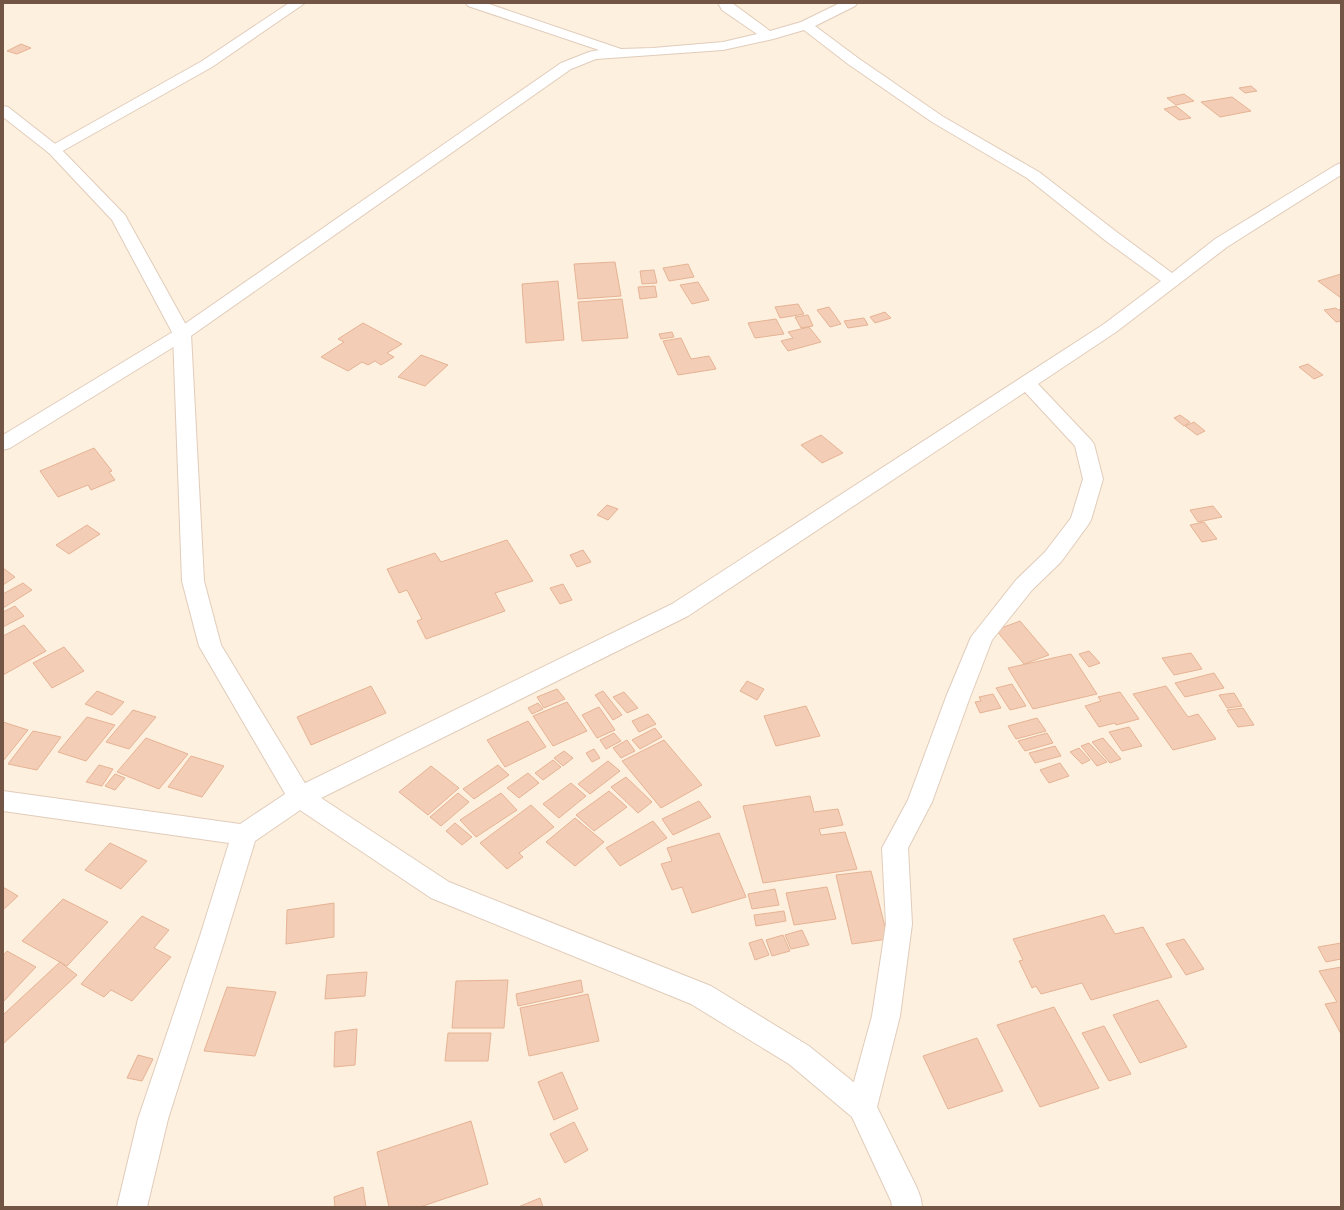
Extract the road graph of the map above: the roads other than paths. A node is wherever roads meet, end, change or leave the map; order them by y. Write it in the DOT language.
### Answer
graph roads {
  1 [pos="298,3"];
  2 [pos="473,3"];
  3 [pos="850,3"];
  4 [pos="726,5"];
  5 [pos="806,25"];
  6 [pos="768,36"];
  7 [pos="723,46"];
  8 [pos="620,53"];
  9 [pos="3,110"];
  10 [pos="54,150"];
  11 [pos="1341,168"];
  12 [pos="1172,281"];
  13 [pos="182,334"];
  14 [pos="1027,383"];
  15 [pos="3,444"];
  16 [pos="300,797"];
  17 [pos="3,801"];
  18 [pos="244,835"];
  19 [pos="862,1107"];
  20 [pos="132,1207"];
  21 [pos="907,1207"];
  1 -- 10 [label="street"];
  2 -- 8 [label="street"];
  3 -- 5 [label="street"];
  4 -- 6 [label="street"];
  4 -- 7 [label="street"];
  5 -- 6 [label="street"];
  5 -- 12 [label="street"];
  6 -- 7 [label="street"];
  7 -- 8 [label="street"];
  8 -- 13 [label="street"];
  9 -- 10 [label="street"];
  10 -- 13 [label="street"];
  11 -- 12 [label="street"];
  12 -- 14 [label="street"];
  13 -- 15 [label="street"];
  13 -- 16 [label="street"];
  14 -- 16 [label="street"];
  14 -- 19 [label="street"];
  16 -- 18 [label="street"];
  16 -- 19 [label="street"];
  17 -- 18 [label="street"];
  18 -- 20 [label="street"];
  19 -- 21 [label="street"];
}
